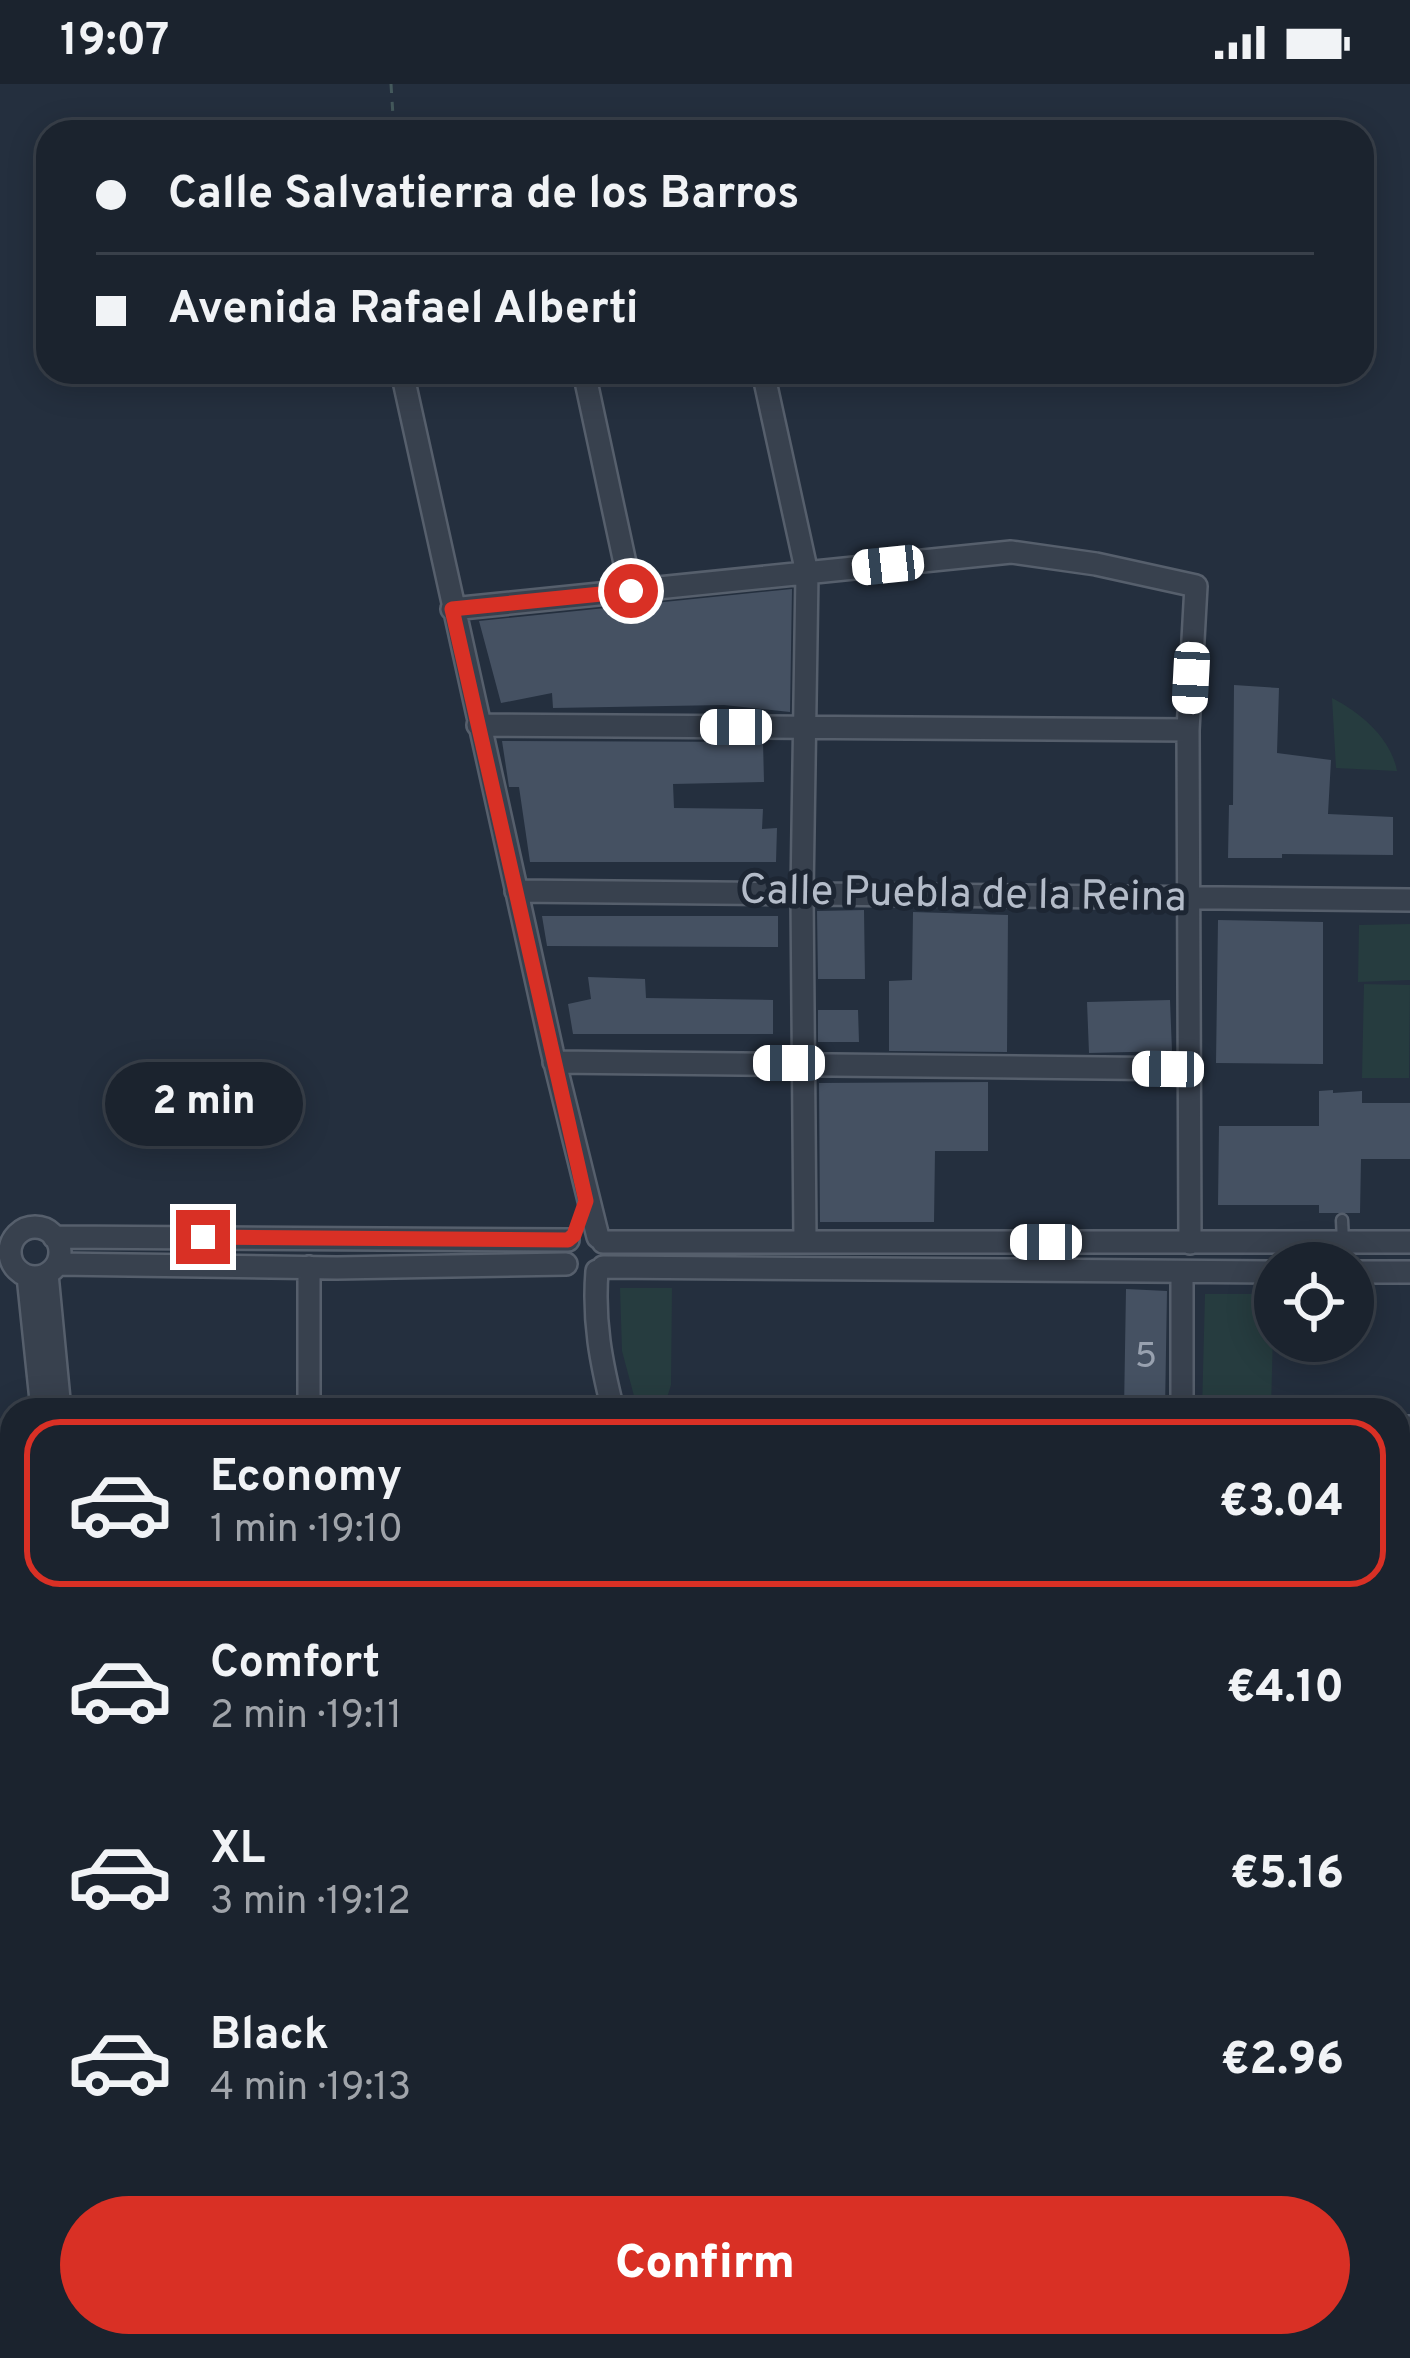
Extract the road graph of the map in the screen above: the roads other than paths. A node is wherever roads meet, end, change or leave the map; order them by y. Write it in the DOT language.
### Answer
graph roads {
  1 [pos="405,384"];
  2 [pos="587,384"];
  3 [pos="766,384"];
  4 [pos="807,573"];
  5 [pos="631,591"];
  6 [pos="452,609"];
  7 [pos="478,725"];
  8 [pos="805,727"];
  9 [pos="1188,730"];
  10 [pos="515,891"];
  11 [pos="802,894"];
  12 [pos="1190,898"];
  13 [pos="1410,900"];
  14 [pos="554,1062"];
  15 [pos="804,1064"];
  16 [pos="1189,1070"];
  17 [pos="8,1236"];
  18 [pos="55,1237"];
  19 [pos="586,1238"];
  20 [pos="805,1240"];
  21 [pos="1410,1242"];
  22 [pos="1190,1243"];
  23 [pos="309,1267"];
  24 [pos="569,1267"];
  25 [pos="29,1268"];
  26 [pos="600,1269"];
  27 [pos="1254,1272"];
  28 [pos="1374,1272"];
  29 [pos="1410,1272"];
  30 [pos="1182,1273"];
  31 [pos="593,1303"];
  32 [pos="41,1398"];
  33 [pos="57,1398"];
  34 [pos="309,1398"];
  35 [pos="611,1398"];
  36 [pos="1182,1398"];
  1 -- 6 [label="street"];
  2 -- 5 [label="street"];
  3 -- 4 [label="street"];
  4 -- 5 [label="street"];
  4 -- 8 [label="street"];
  4 -- 9 [label="street"];
  5 -- 6 [label="street"];
  6 -- 7 [label="street"];
  7 -- 8 [label="street"];
  7 -- 10 [label="street"];
  8 -- 9 [label="street"];
  8 -- 11 [label="street"];
  9 -- 12 [label="street"];
  10 -- 11 [label="street, Calle Puebla de la Reina"];
  10 -- 14 [label="street"];
  11 -- 12 [label="street, Calle Puebla de la Reina"];
  11 -- 15 [label="street"];
  12 -- 13 [label="street, Calle Puebla de la Reina"];
  12 -- 16 [label="street"];
  14 -- 15 [label="street"];
  14 -- 19 [label="street"];
  15 -- 16 [label="street"];
  15 -- 20 [label="street"];
  16 -- 22 [label="street"];
  17 -- 18 [label="street"];
  17 -- 25 [label="street"];
  18 -- 19 [label="street"];
  18 -- 25 [label="street"];
  19 -- 20 [label="street"];
  19 -- 24 [label="street"];
  19 -- 26 [label="street"];
  20 -- 22 [label="street"];
  21 -- 22 [label="street"];
  23 -- 24 [label="street"];
  23 -- 25 [label="street"];
  23 -- 34 [label="street"];
  24 -- 26 [label="street"];
  24 -- 31 [label="street"];
  25 -- 32 [label="street"];
  25 -- 33 [label="street"];
  26 -- 30 [label="street"];
  26 -- 31 [label="street"];
  27 -- 30 [label="street"];
  28 -- 29 [label="street"];
  30 -- 36 [label="street"];
  31 -- 35 [label="street"];
}
